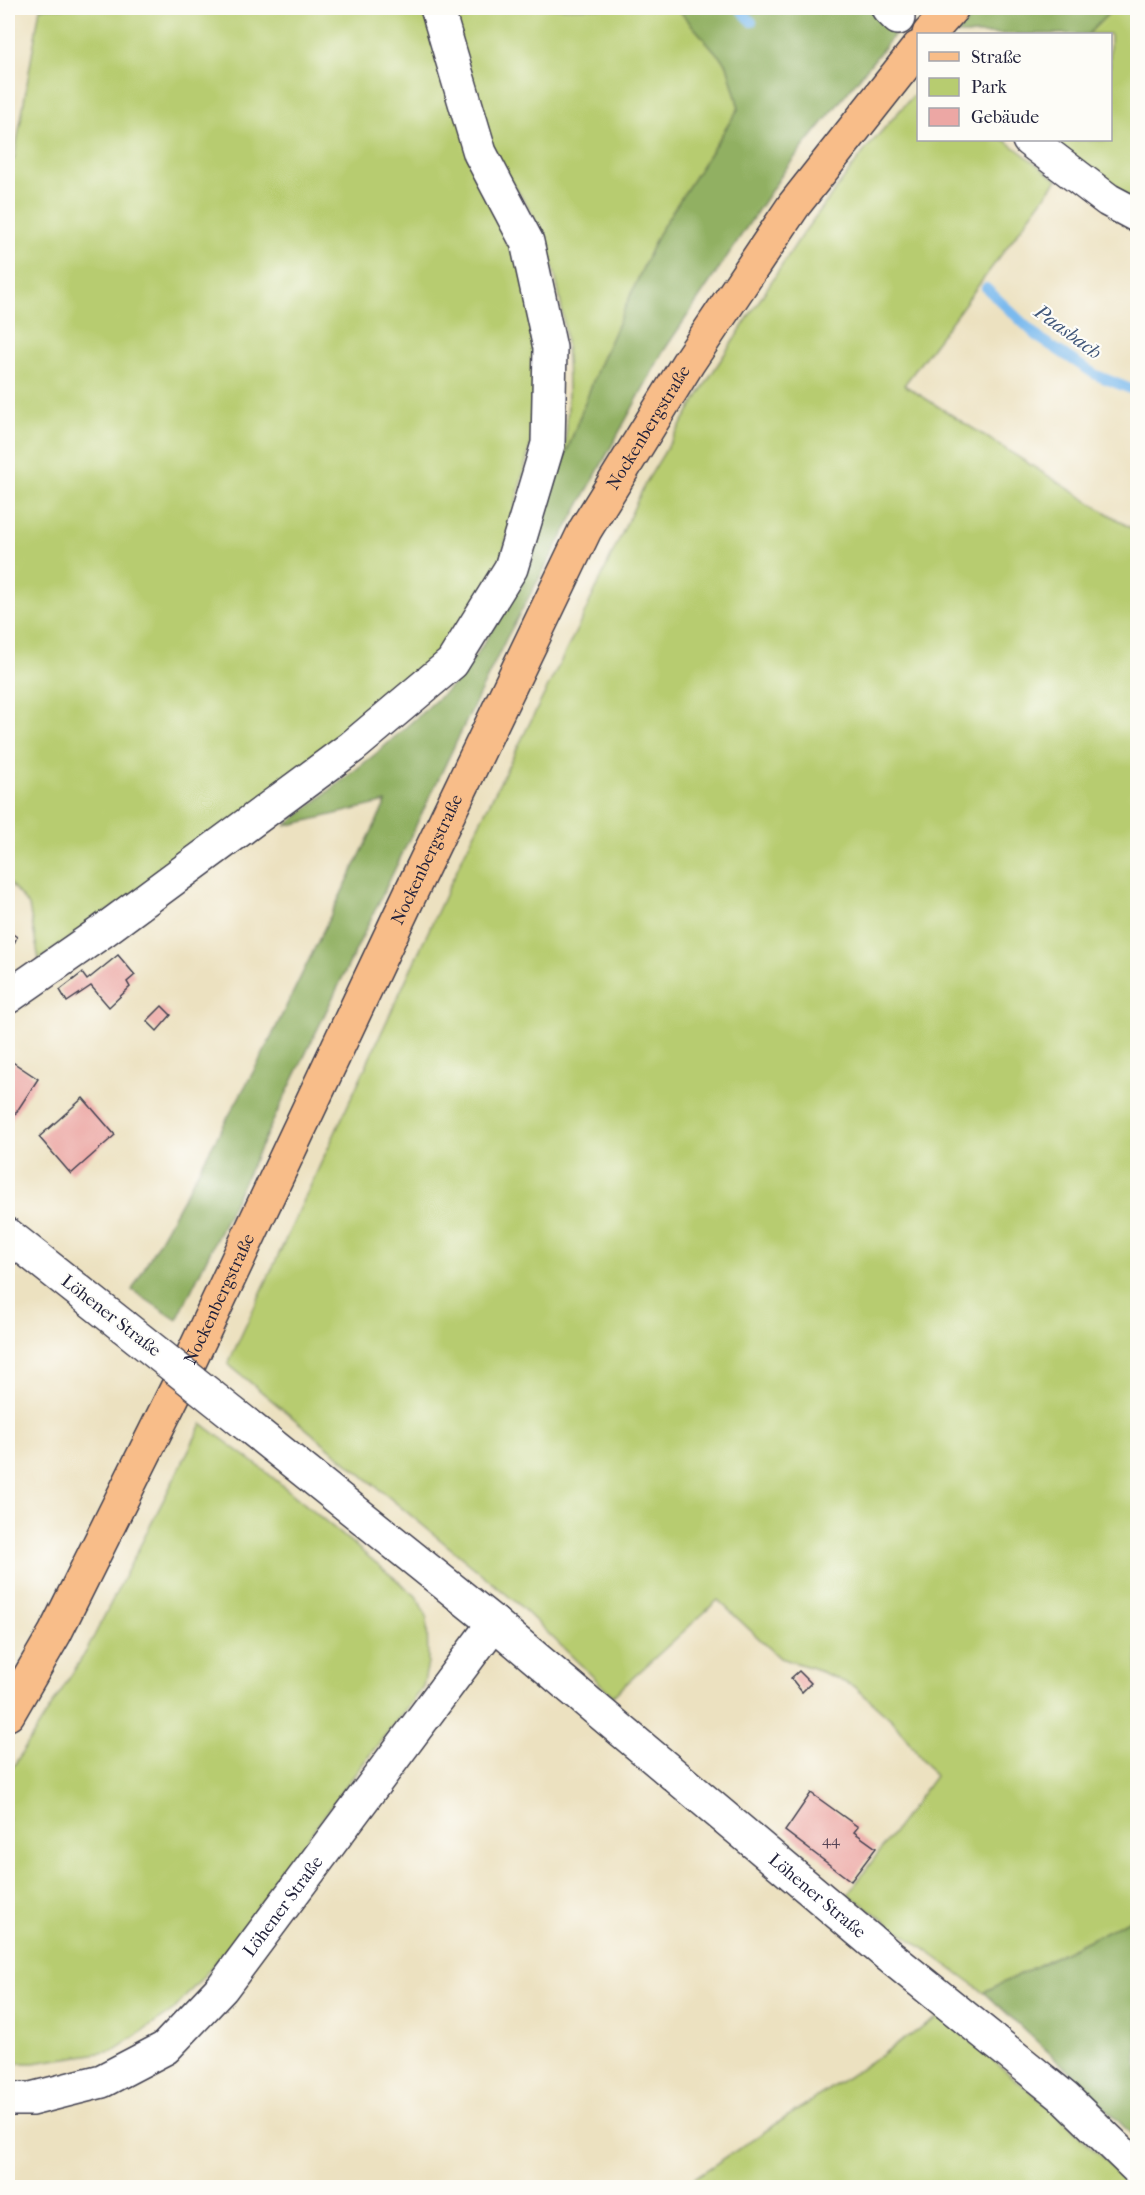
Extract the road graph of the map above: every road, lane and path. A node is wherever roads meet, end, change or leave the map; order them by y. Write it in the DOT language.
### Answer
graph roads {
  1 [pos="437,8"];
  2 [pos="952,8"];
  3 [pos="930,33"];
  4 [pos="917,49"];
  5 [pos="1030,141"];
  6 [pos="1137,216"];
  7 [pos="8,997"];
  8 [pos="8,1235"];
  9 [pos="494,1623"];
  10 [pos="8,1714"];
  11 [pos="8,2099"];
  12 [pos="1137,2169"];
  1 -- 7 [label="street"];
  2 -- 3 [label="main road"];
  4 -- 10 [label="main road, Nockenbergstraße"];
  5 -- 6 [label="street"];
  8 -- 9 [label="street, Löhener Straße, bridge"];
  9 -- 11 [label="street, Löhener Straße"];
  9 -- 12 [label="street, Löhener Straße"];
}
